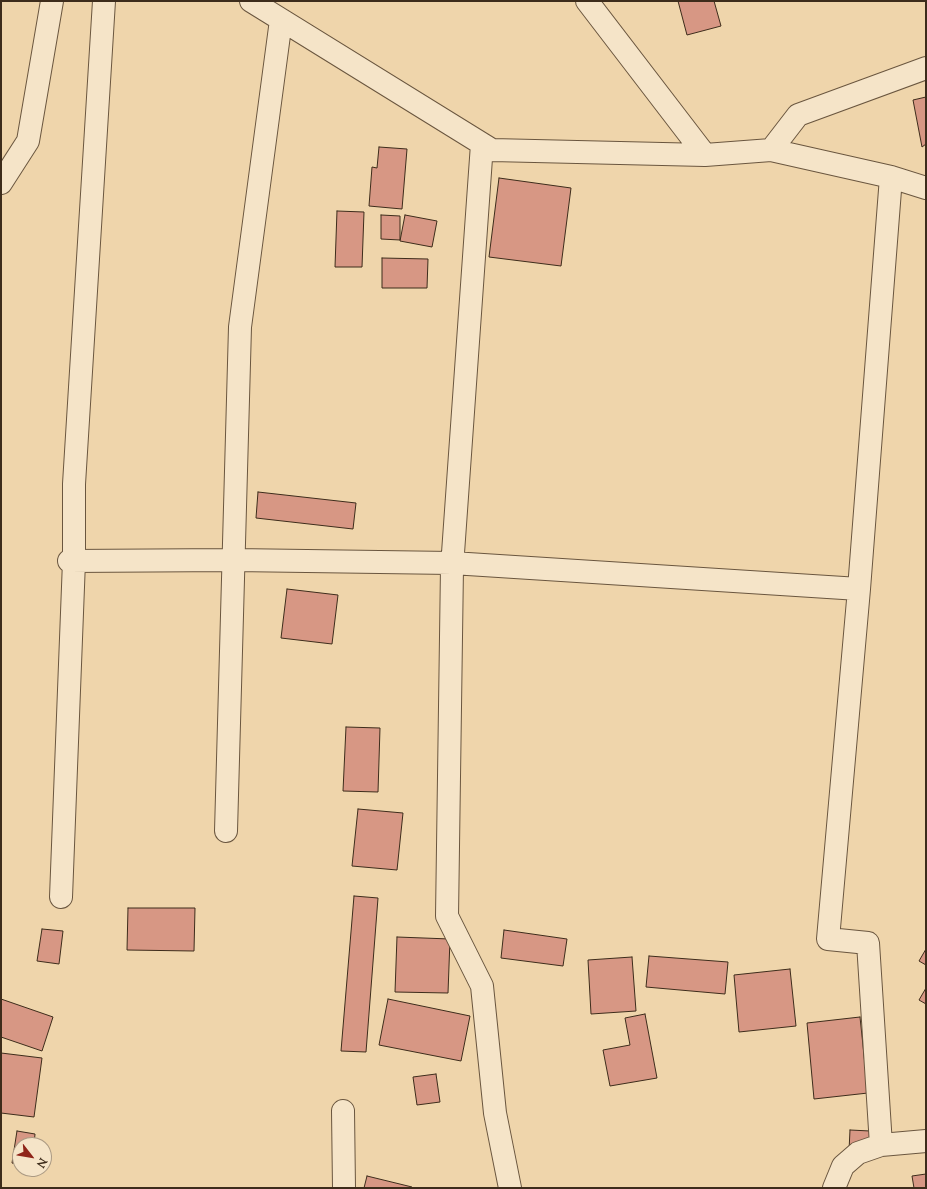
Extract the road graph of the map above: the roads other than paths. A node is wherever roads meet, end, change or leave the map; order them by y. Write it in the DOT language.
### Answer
graph roads {
  1 [pos="52,1"];
  2 [pos="104,1"];
  3 [pos="251,1"];
  4 [pos="587,1"];
  5 [pos="281,20"];
  6 [pos="926,68"];
  7 [pos="482,144"];
  8 [pos="771,150"];
  9 [pos="705,155"];
  10 [pos="891,177"];
  11 [pos="1,183"];
  12 [pos="926,188"];
  13 [pos="234,560"];
  14 [pos="71,561"];
  15 [pos="452,563"];
  16 [pos="859,589"];
  17 [pos="226,830"];
  18 [pos="61,897"];
  19 [pos="343,1111"];
  20 [pos="926,1141"];
  21 [pos="881,1144"];
  22 [pos="344,1188"];
  23 [pos="510,1188"];
  24 [pos="834,1188"];
  1 -- 11 [label="street"];
  2 -- 14 [label="street"];
  3 -- 5 [label="street"];
  4 -- 9 [label="street"];
  5 -- 7 [label="street"];
  5 -- 13 [label="street"];
  6 -- 8 [label="street"];
  7 -- 9 [label="street"];
  7 -- 15 [label="street"];
  8 -- 9 [label="street"];
  8 -- 10 [label="street"];
  10 -- 12 [label="street"];
  10 -- 16 [label="street"];
  13 -- 14 [label="street"];
  13 -- 15 [label="street"];
  13 -- 17 [label="street"];
  14 -- 18 [label="street"];
  15 -- 16 [label="street"];
  15 -- 23 [label="street"];
  16 -- 21 [label="street"];
  19 -- 22 [label="street"];
  20 -- 21 [label="street"];
  21 -- 24 [label="street"];
}
